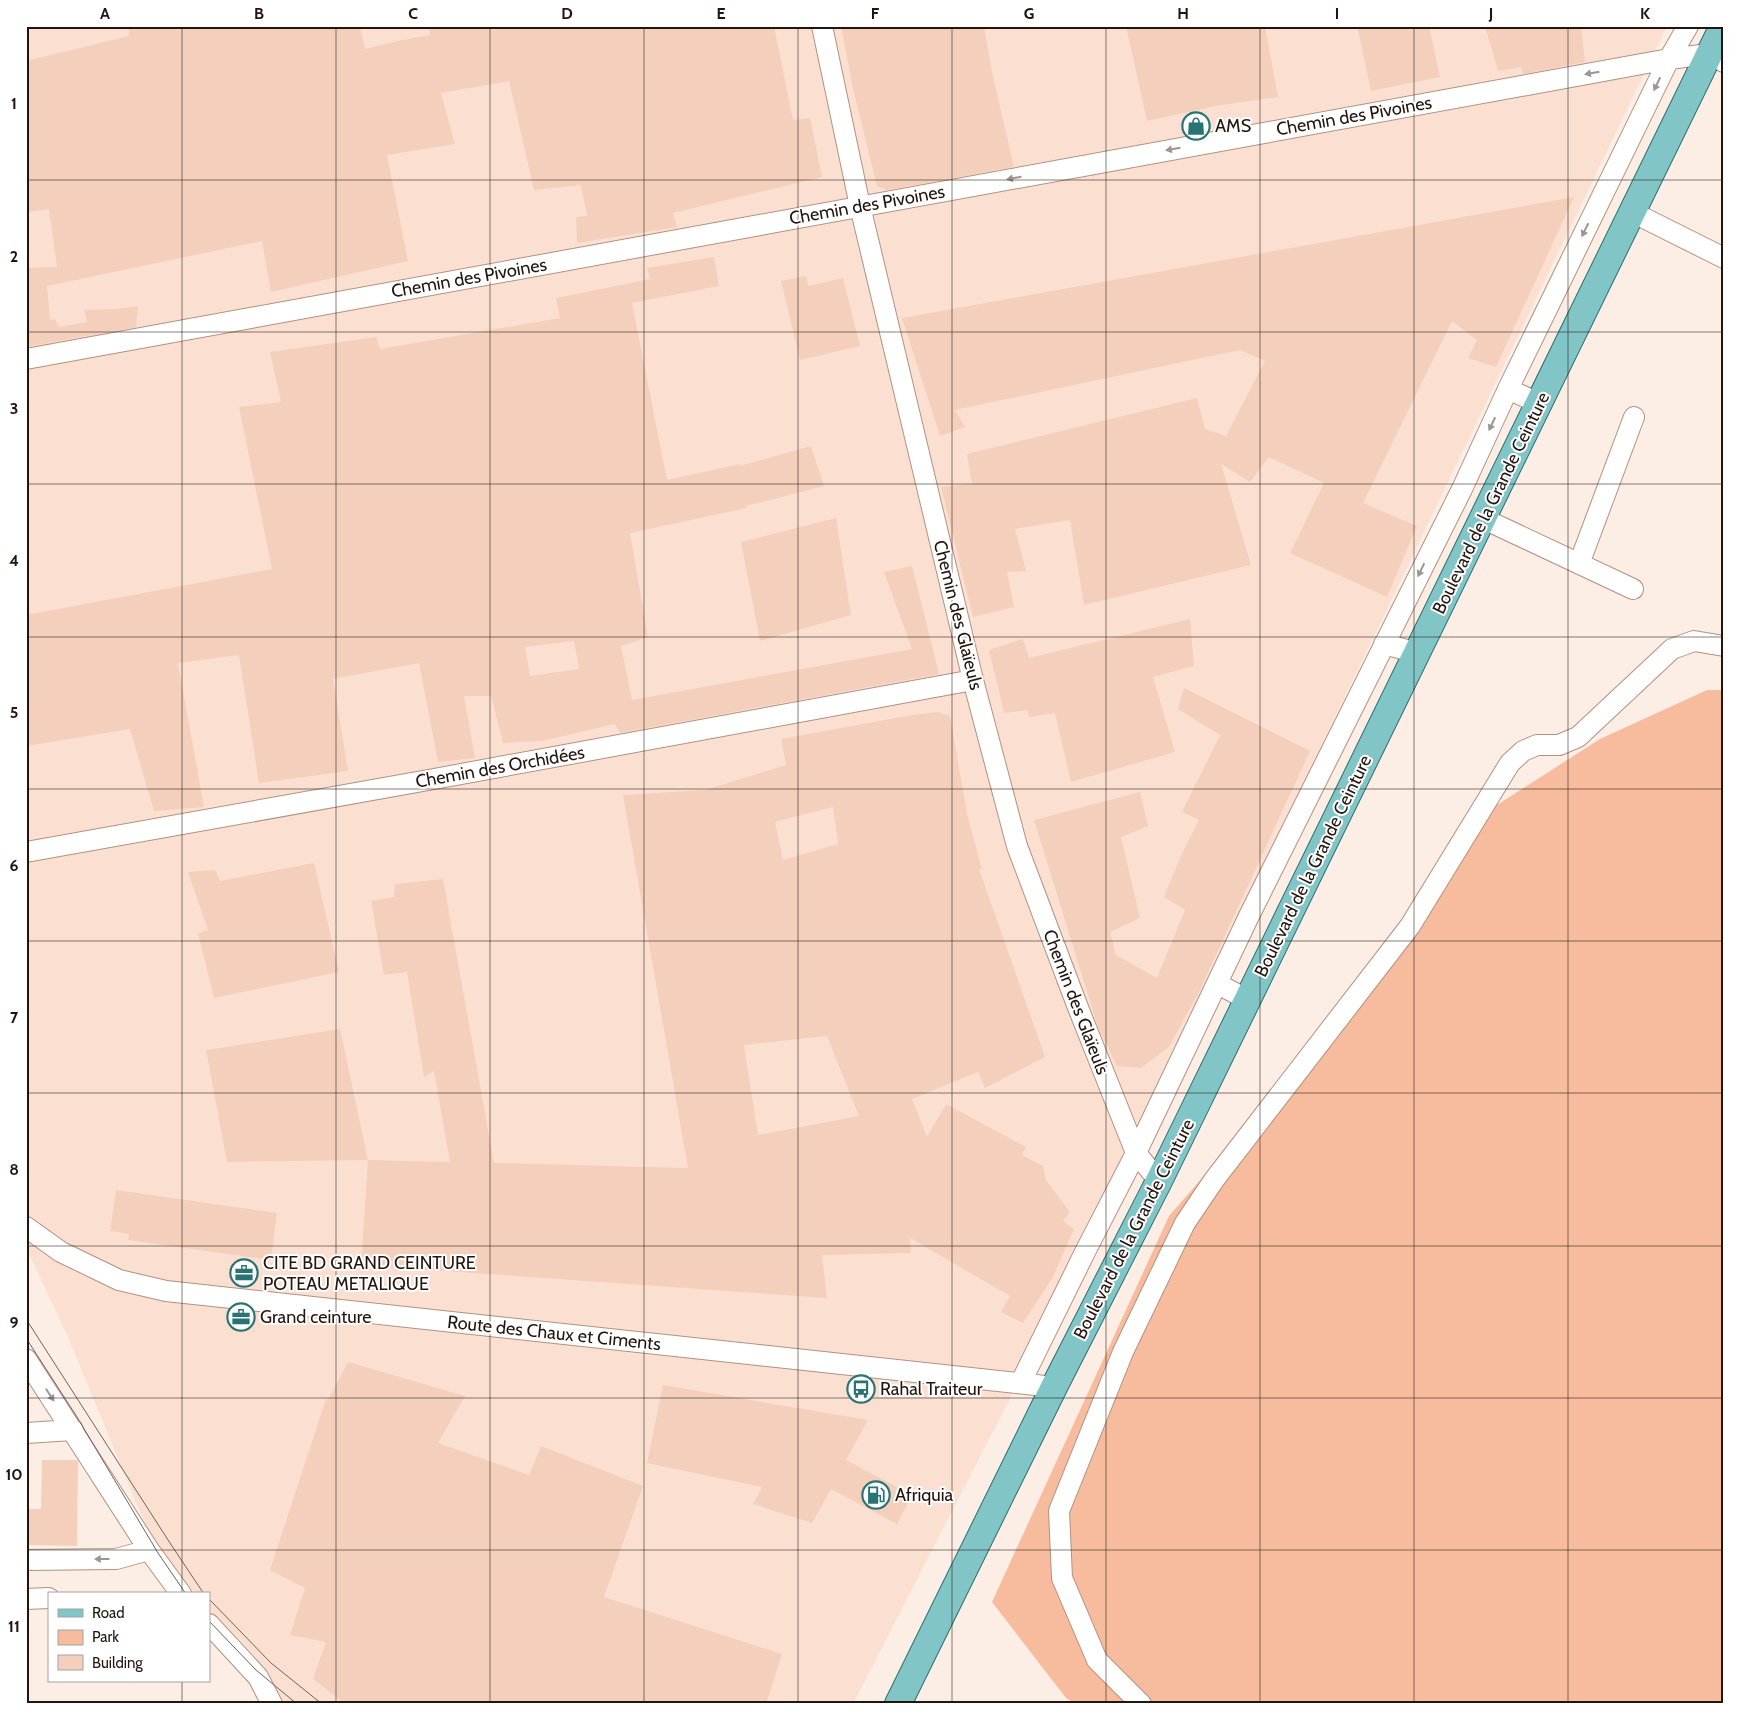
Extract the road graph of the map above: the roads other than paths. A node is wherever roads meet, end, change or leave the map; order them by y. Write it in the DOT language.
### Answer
graph roads {
  1 [pos="822,26"];
  2 [pos="1688,26"];
  3 [pos="1723,26"];
  4 [pos="1716,58"];
  5 [pos="1669,59"];
  6 [pos="860,206"];
  7 [pos="1632,212"];
  8 [pos="1724,258"];
  9 [pos="26,359"];
  10 [pos="1508,389"];
  11 [pos="1540,404"];
  12 [pos="1634,417"];
  13 [pos="1462,489"];
  14 [pos="1484,518"];
  15 [pos="1446,520"];
  16 [pos="1579,564"];
  17 [pos="1633,589"];
  18 [pos="1384,644"];
  19 [pos="1724,646"];
  20 [pos="1418,653"];
  21 [pos="973,680"];
  22 [pos="26,852"];
  23 [pos="1218,984"];
  24 [pos="1248,1000"];
  25 [pos="1136,1153"];
  26 [pos="1159,1181"];
  27 [pos="26,1227"];
  28 [pos="26,1244"];
  29 [pos="61,1252"];
  30 [pos="26,1359"];
  31 [pos="1021,1382"];
  32 [pos="1054,1387"];
  33 [pos="73,1430"];
  34 [pos="26,1433"];
  35 [pos="149,1550"];
  36 [pos="26,1560"];
  37 [pos="180,1592"];
  38 [pos="48,1598"];
  39 [pos="26,1599"];
  40 [pos="210,1625"];
  41 [pos="272,1704"];
  42 [pos="898,1704"];
  43 [pos="1141,1704"];
  1 -- 6 [label="street, Chemin des Glaïeuls"];
  2 -- 5 [label="street"];
  3 -- 4 [label="main road, Boulevard de la Grande Ceinture"];
  4 -- 5 [label="street, Chemin des Pivoines"];
  4 -- 7 [label="main road, Boulevard de la Grande Ceinture"];
  5 -- 6 [label="street, Chemin des Pivoines, one-way"];
  5 -- 10 [label="street, one-way"];
  6 -- 9 [label="street, Chemin des Pivoines"];
  6 -- 21 [label="street, Chemin des Glaïeuls"];
  7 -- 8 [label="street"];
  7 -- 11 [label="main road, Boulevard de la Grande Ceinture"];
  10 -- 11 [label="street"];
  10 -- 13 [label="street, one-way"];
  11 -- 14 [label="main road, Boulevard de la Grande Ceinture"];
  12 -- 16 [label="street"];
  13 -- 14 [label="street"];
  13 -- 15 [label="street"];
  14 -- 15 [label="street"];
  14 -- 16 [label="street"];
  14 -- 20 [label="main road, Boulevard de la Grande Ceinture"];
  15 -- 18 [label="street, one-way"];
  16 -- 17 [label="street"];
  18 -- 20 [label="street"];
  18 -- 23 [label="street"];
  19 -- 43 [label="street"];
  20 -- 24 [label="main road, Boulevard de la Grande Ceinture"];
  21 -- 22 [label="street, Chemin des Orchidées"];
  21 -- 25 [label="street, Chemin des Glaïeuls"];
  23 -- 24 [label="street"];
  23 -- 25 [label="street"];
  24 -- 26 [label="main road, Boulevard de la Grande Ceinture"];
  25 -- 26 [label="street, Chemin des Glaïeuls"];
  25 -- 31 [label="street"];
  26 -- 32 [label="main road, Boulevard de la Grande Ceinture"];
  27 -- 29 [label="street, Route des Chaux et Ciments"];
  28 -- 29 [label="street, Route des Chaux et Ciments"];
  29 -- 31 [label="street, Route des Chaux et Ciments"];
  30 -- 33 [label="street, one-way"];
  31 -- 32 [label="street, Route des Chaux et Ciments"];
  32 -- 42 [label="main road, Boulevard de la Grande Ceinture"];
  33 -- 34 [label="street"];
  33 -- 35 [label="street"];
  35 -- 36 [label="street, one-way"];
  35 -- 37 [label="street"];
  38 -- 39 [label="street"];
  40 -- 41 [label="street"];
}
